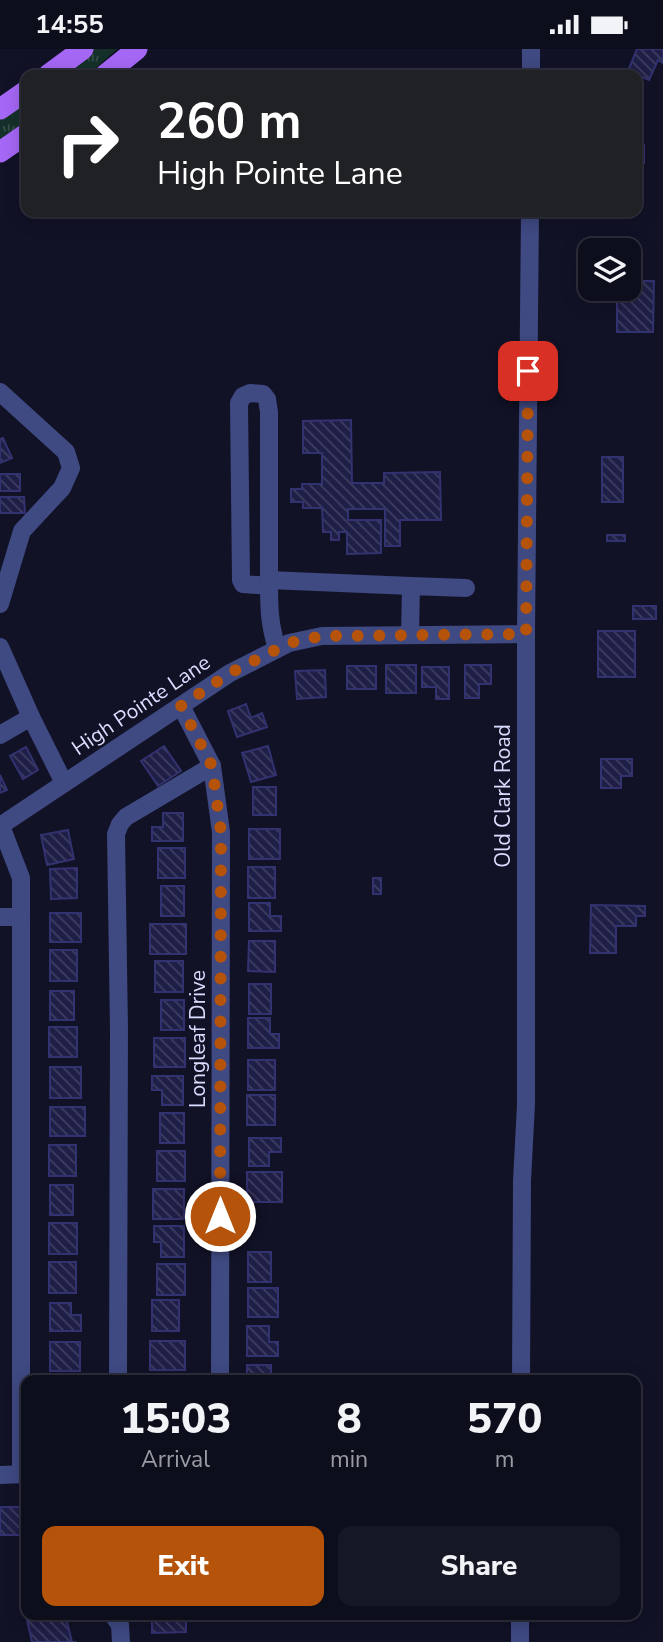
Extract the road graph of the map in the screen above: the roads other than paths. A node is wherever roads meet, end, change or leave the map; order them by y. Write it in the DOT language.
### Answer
graph roads {
  1 [pos="83,49"];
  2 [pos="137,49"];
  3 [pos="531,49"];
  4 [pos="55,70"];
  5 [pos="111,70"];
  6 [pos="531,70"];
  7 [pos="21,94"];
  8 [pos="0,109"];
  9 [pos="21,137"];
  10 [pos="0,152"];
  11 [pos="530,217"];
  12 [pos="0,392"];
  13 [pos="269,583"];
  14 [pos="411,586"];
  15 [pos="466,587"];
  16 [pos="0,604"];
  17 [pos="526,634"];
  18 [pos="410,635"];
  19 [pos="0,647"];
  20 [pos="277,649"];
  21 [pos="181,706"];
  22 [pos="31,717"];
  23 [pos="0,735"];
  24 [pos="212,766"];
  25 [pos="64,783"];
  26 [pos="0,826"];
  27 [pos="0,918"];
  28 [pos="21,918"];
  29 [pos="23,1375"];
  30 [pos="118,1375"];
  31 [pos="220,1375"];
  32 [pos="521,1375"];
  33 [pos="21,1474"];
  34 [pos="0,1475"];
  35 [pos="116,1620"];
  36 [pos="520,1620"];
  37 [pos="121,1642"];
  38 [pos="520,1642"];
  1 -- 4 [label="main road"];
  2 -- 5 [label="main road"];
  3 -- 6 [label="street"];
  7 -- 8 [label="main road"];
  9 -- 10 [label="main road"];
  11 -- 17 [label="street, Old Clark Road"];
  12 -- 16 [label="street"];
  13 -- 13 [label="street"];
  13 -- 14 [label="street"];
  13 -- 20 [label="street"];
  14 -- 15 [label="street"];
  14 -- 18 [label="street"];
  17 -- 18 [label="street, High Pointe Lane"];
  17 -- 32 [label="street, Old Clark Road"];
  18 -- 20 [label="street, High Pointe Lane"];
  19 -- 22 [label="street"];
  20 -- 21 [label="street, High Pointe Lane"];
  21 -- 24 [label="street, Longleaf Drive"];
  21 -- 25 [label="street, High Pointe Lane"];
  22 -- 23 [label="street"];
  22 -- 25 [label="street"];
  24 -- 30 [label="street"];
  24 -- 31 [label="street, Longleaf Drive"];
  25 -- 26 [label="street, High Pointe Lane"];
  26 -- 28 [label="street"];
  27 -- 28 [label="street"];
  28 -- 29 [label="street"];
  33 -- 34 [label="street"];
  35 -- 37 [label="street"];
  36 -- 38 [label="street"];
}
